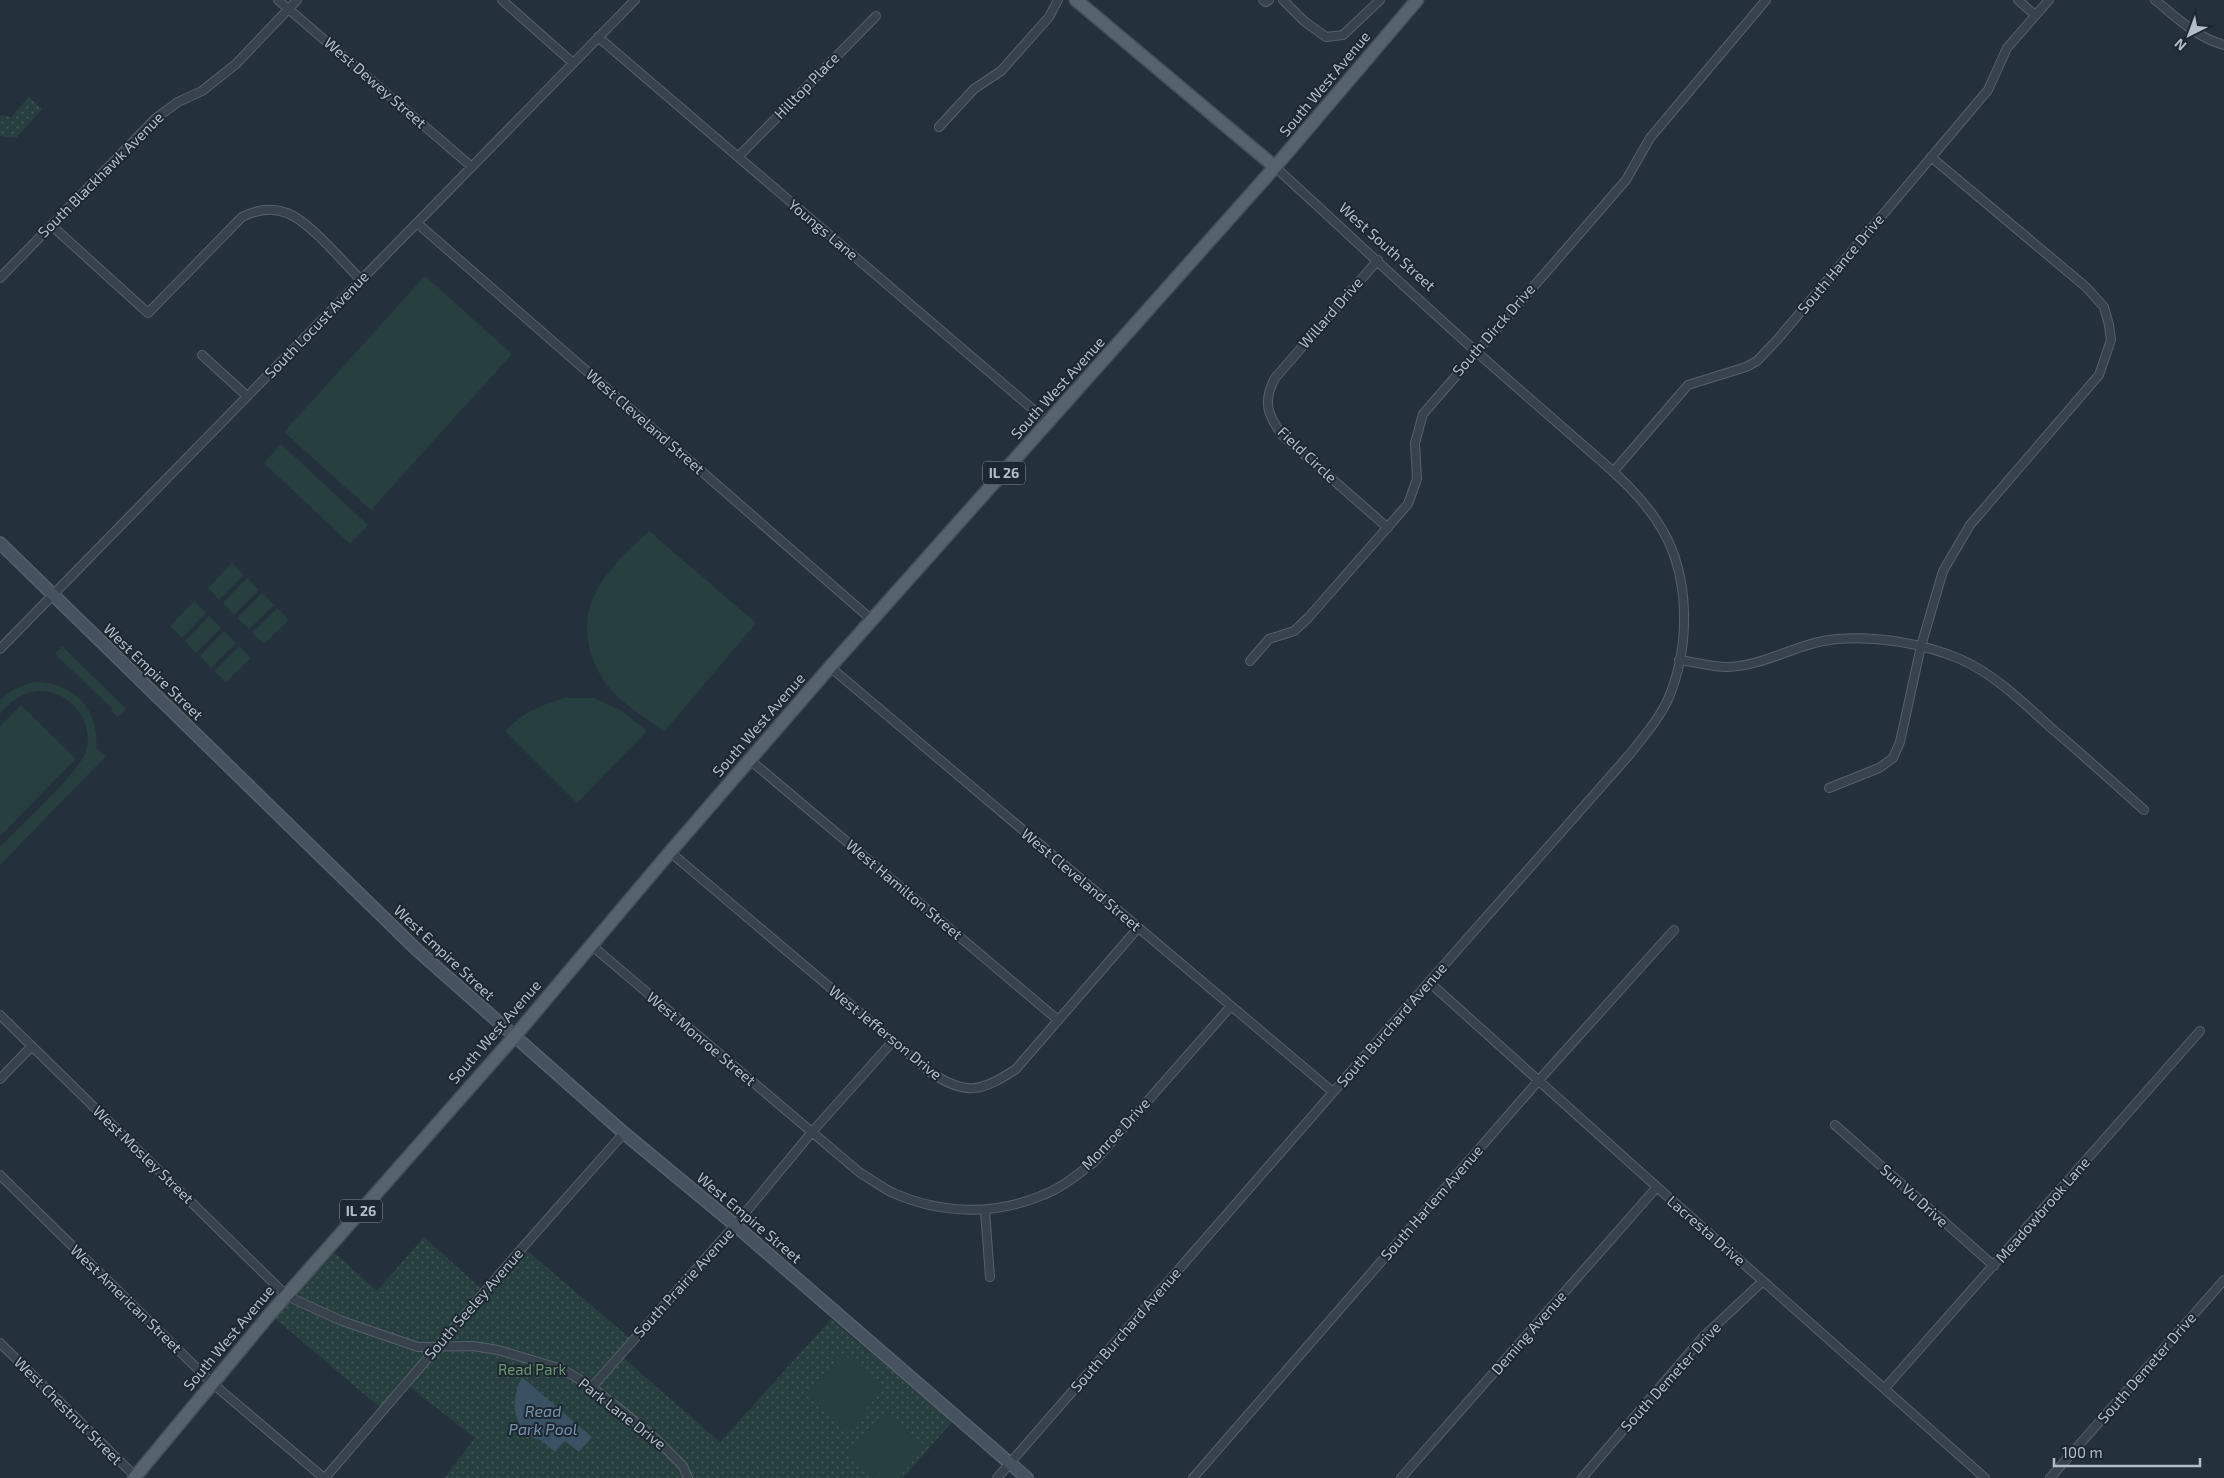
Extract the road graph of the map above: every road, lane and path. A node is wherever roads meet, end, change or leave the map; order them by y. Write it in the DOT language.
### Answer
graph roads {
  1 [pos="278,0"];
  2 [pos="297,0"];
  3 [pos="502,0"];
  4 [pos="635,0"];
  5 [pos="1058,0"];
  6 [pos="1076,0"];
  7 [pos="1263,0"];
  8 [pos="1269,0"];
  9 [pos="1284,0"];
  10 [pos="1380,0"];
  11 [pos="1417,0"];
  12 [pos="1766,0"];
  13 [pos="2018,0"];
  14 [pos="2049,0"];
  15 [pos="2155,0"];
  16 [pos="288,9"];
  17 [pos="2035,15"];
  18 [pos="876,16"];
  19 [pos="598,37"];
  20 [pos="2224,45"];
  21 [pos="573,63"];
  22 [pos="939,127"];
  23 [pos="738,157"];
  24 [pos="1931,157"];
  25 [pos="472,167"];
  26 [pos="1276,167"];
  27 [pos="417,223"];
  28 [pos="51,225"];
  29 [pos="1378,260"];
  30 [pos="0,278"];
  31 [pos="361,280"];
  32 [pos="1476,351"];
  33 [pos="202,355"];
  34 [pos="1285,366"];
  35 [pos="247,396"];
  36 [pos="1049,423"];
  37 [pos="1613,472"];
  38 [pos="1388,528"];
  39 [pos="1664,531"];
  40 [pos="0,543"];
  41 [pos="54,595"];
  42 [pos="872,620"];
  43 [pos="1921,646"];
  44 [pos="0,650"];
  45 [pos="1679,660"];
  46 [pos="1250,661"];
  47 [pos="830,667"];
  48 [pos="750,760"];
  49 [pos="1829,788"];
  50 [pos="2144,810"];
  51 [pos="670,852"];
  52 [pos="1138,928"];
  53 [pos="1674,930"];
  54 [pos="591,945"];
  55 [pos="1428,982"];
  56 [pos="1231,1006"];
  57 [pos="0,1015"];
  58 [pos="1058,1020"];
  59 [pos="2200,1031"];
  60 [pos="514,1036"];
  61 [pos="893,1041"];
  62 [pos="32,1046"];
  63 [pos="0,1079"];
  64 [pos="1539,1080"];
  65 [pos="1334,1092"];
  66 [pos="1835,1125"];
  67 [pos="812,1132"];
  68 [pos="624,1133"];
  69 [pos="0,1175"];
  70 [pos="1656,1187"];
  71 [pos="985,1211"];
  72 [pos="736,1225"];
  73 [pos="1994,1266"];
  74 [pos="990,1277"];
  75 [pos="2224,1280"];
  76 [pos="1763,1281"];
  77 [pos="287,1296"];
  78 [pos="0,1343"];
  79 [pos="437,1347"];
  80 [pos="212,1383"];
  81 [pos="592,1387"];
  82 [pos="1885,1388"];
  83 [pos="1010,1464"];
  84 [pos="135,1478"];
  85 [pos="324,1478"];
  86 [pos="688,1478"];
  87 [pos="998,1478"];
  88 [pos="1027,1478"];
  89 [pos="1193,1478"];
  90 [pos="1401,1478"];
  91 [pos="1582,1478"];
  92 [pos="1986,1478"];
  93 [pos="2050,1478"];
  1 -- 16 [label="street, West Dewey Street"];
  2 -- 16 [label="street, South Blackhawk Avenue"];
  3 -- 21 [label="street"];
  4 -- 19 [label="street, South Locust Avenue"];
  5 -- 22 [label="street"];
  6 -- 26 [label="main road, West South Street"];
  7 -- 8 [label="street"];
  9 -- 10 [label="street"];
  11 -- 26 [label="main road, South West Avenue / IL 26"];
  12 -- 32 [label="street, South Dirck Drive"];
  13 -- 17 [label="street"];
  14 -- 17 [label="street, South Hance Drive"];
  15 -- 20 [label="street"];
  16 -- 25 [label="street, West Dewey Street"];
  16 -- 28 [label="street, South Blackhawk Avenue"];
  17 -- 24 [label="street, South Hance Drive"];
  18 -- 23 [label="street, Hilltop Place"];
  19 -- 21 [label="street, South Locust Avenue"];
  19 -- 23 [label="street, Youngs Lane"];
  21 -- 25 [label="street, South Locust Avenue"];
  23 -- 36 [label="street, Youngs Lane"];
  24 -- 37 [label="street, South Hance Drive"];
  24 -- 43 [label="street"];
  25 -- 27 [label="street, South Locust Avenue"];
  26 -- 29 [label="street, West South Street"];
  26 -- 36 [label="main road, South West Avenue / IL 26"];
  27 -- 31 [label="street, South Locust Avenue"];
  27 -- 42 [label="street, West Cleveland Street"];
  28 -- 30 [label="street, South Blackhawk Avenue"];
  28 -- 31 [label="street"];
  29 -- 32 [label="street, West South Street"];
  29 -- 34 [label="street, Willard Drive"];
  31 -- 35 [label="street, South Locust Avenue"];
  32 -- 37 [label="street, West South Street"];
  32 -- 38 [label="street, South Dirck Drive"];
  33 -- 35 [label="street"];
  34 -- 38 [label="street, Field Circle"];
  35 -- 41 [label="street, South Locust Avenue"];
  36 -- 42 [label="main road, South West Avenue / IL 26"];
  37 -- 39 [label="street, West South Street"];
  38 -- 46 [label="street, South Dirck Drive"];
  39 -- 45 [label="street, South Burchard Avenue"];
  40 -- 41 [label="main road, West Empire Street"];
  41 -- 44 [label="street, South Locust Avenue"];
  41 -- 60 [label="main road, West Empire Street"];
  42 -- 47 [label="main road, South West Avenue / IL 26"];
  43 -- 45 [label="street"];
  43 -- 49 [label="street"];
  43 -- 50 [label="street"];
  45 -- 55 [label="street, South Burchard Avenue"];
  47 -- 48 [label="main road, South West Avenue / IL 26"];
  47 -- 52 [label="street, West Cleveland Street"];
  48 -- 51 [label="main road, South West Avenue / IL 26"];
  48 -- 58 [label="street, West Hamilton Street"];
  51 -- 54 [label="main road, South West Avenue / IL 26"];
  51 -- 61 [label="street, West Jefferson Drive"];
  52 -- 56 [label="street, West Cleveland Street"];
  52 -- 58 [label="street, West Jefferson Drive"];
  53 -- 64 [label="street, South Harlem Avenue"];
  54 -- 60 [label="main road, South West Avenue / IL 26"];
  54 -- 67 [label="street, West Monroe Street"];
  55 -- 64 [label="street, Lacresta Drive"];
  55 -- 65 [label="street, South Burchard Avenue"];
  56 -- 65 [label="street, West Cleveland Street"];
  56 -- 71 [label="street, Monroe Drive"];
  57 -- 62 [label="street, West Mosley Street"];
  58 -- 61 [label="street, West Jefferson Drive"];
  59 -- 73 [label="street, Meadowbrook Lane"];
  60 -- 68 [label="main road, West Empire Street"];
  60 -- 77 [label="main road, South West Avenue / IL 26"];
  61 -- 67 [label="street, South Prairie Avenue"];
  62 -- 63 [label="street"];
  62 -- 77 [label="street, West Mosley Street"];
  64 -- 70 [label="street, Lacresta Drive"];
  64 -- 89 [label="street, South Harlem Avenue"];
  65 -- 83 [label="street, South Burchard Avenue"];
  66 -- 73 [label="street, Sun Vu Drive"];
  67 -- 71 [label="street, Monroe Drive"];
  67 -- 72 [label="street, South Prairie Avenue"];
  68 -- 72 [label="main road, West Empire Street"];
  68 -- 79 [label="street, South Seeley Avenue"];
  69 -- 80 [label="street, West American Street"];
  70 -- 76 [label="street, Lacresta Drive"];
  70 -- 90 [label="street, Deming Avenue"];
  71 -- 74 [label="street"];
  72 -- 81 [label="street, South Prairie Avenue"];
  72 -- 83 [label="main road, West Empire Street"];
  73 -- 82 [label="street, Meadowbrook Lane"];
  75 -- 93 [label="street, South Demeter Drive"];
  76 -- 82 [label="street, Lacresta Drive"];
  76 -- 91 [label="street, South Demeter Drive"];
  77 -- 79 [label="street, Park Lane Drive"];
  77 -- 80 [label="main road, South West Avenue / IL 26"];
  78 -- 84 [label="street, West Chestnut Street"];
  79 -- 81 [label="street, Park Lane Drive"];
  79 -- 85 [label="street, South Seeley Avenue"];
  80 -- 84 [label="main road, South West Avenue / IL 26"];
  80 -- 85 [label="street, West American Street"];
  81 -- 86 [label="street, Park Lane Drive"];
  82 -- 92 [label="street, Lacresta Drive"];
  83 -- 87 [label="street, South Burchard Avenue"];
  83 -- 88 [label="main road, West Empire Street"];
}
